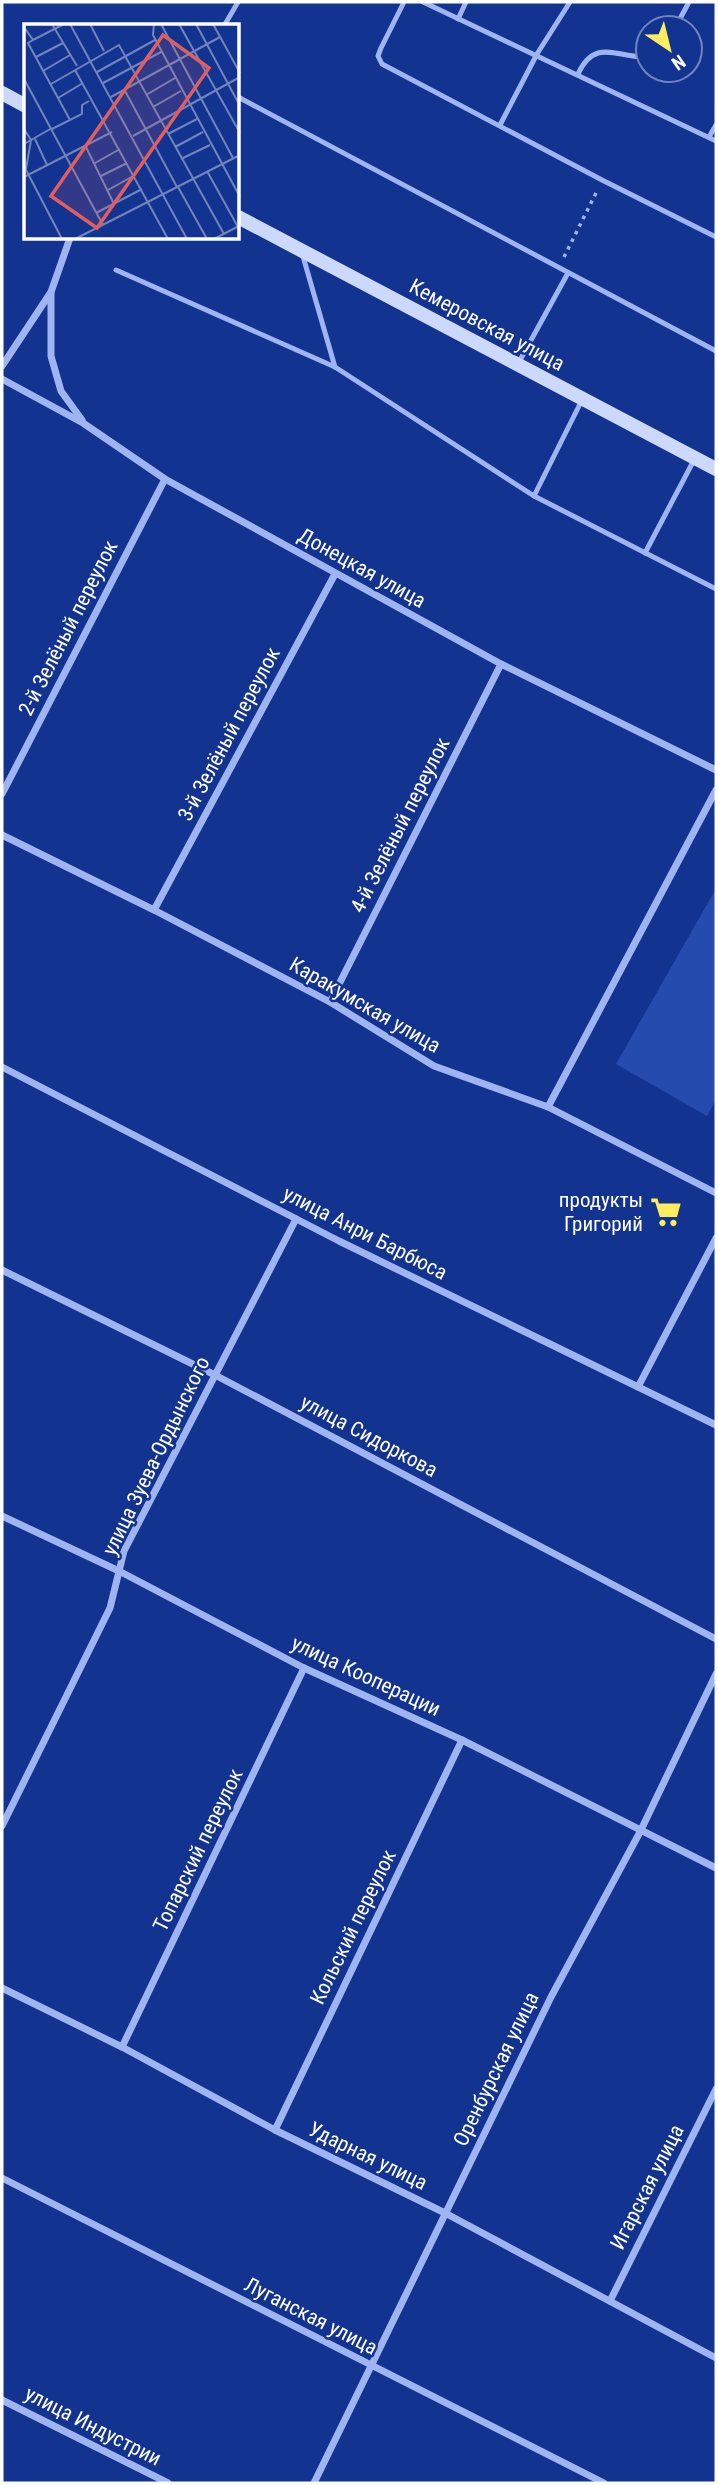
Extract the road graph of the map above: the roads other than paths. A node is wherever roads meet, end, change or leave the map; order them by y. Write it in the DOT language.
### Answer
graph roads {
  1 [pos="238,2"];
  2 [pos="404,2"];
  3 [pos="423,2"];
  4 [pos="466,2"];
  5 [pos="570,2"];
  6 [pos="458,19"];
  7 [pos="225,24"];
  8 [pos="537,54"];
  9 [pos="634,55"];
  10 [pos="578,74"];
  11 [pos="2,93"];
  12 [pos="240,98"];
  13 [pos="24,105"];
  14 [pos="500,125"];
  15 [pos="716,125"];
  16 [pos="709,137"];
  17 [pos="716,141"];
  18 [pos="240,218"];
  19 [pos="716,237"];
  20 [pos="69,240"];
  21 [pos="301,250"];
  22 [pos="116,270"];
  23 [pos="568,273"];
  24 [pos="51,292"];
  25 [pos="716,351"];
  26 [pos="2,366"];
  27 [pos="517,366"];
  28 [pos="335,368"];
  29 [pos="2,379"];
  30 [pos="582,400"];
  31 [pos="83,423"];
  32 [pos="695,458"];
  33 [pos="716,469"];
  34 [pos="165,479"];
  35 [pos="534,496"];
  36 [pos="645,553"];
  37 [pos="335,574"];
  38 [pos="716,589"];
  39 [pos="501,664"];
  40 [pos="716,770"];
  41 [pos="716,790"];
  42 [pos="2,794"];
  43 [pos="2,835"];
  44 [pos="154,910"];
  45 [pos="330,1002"];
  46 [pos="2,1067"];
  47 [pos="548,1107"];
  48 [pos="716,1193"];
  49 [pos="296,1219"];
  50 [pos="716,1238"];
  51 [pos="2,1270"];
  52 [pos="215,1375"];
  53 [pos="638,1387"];
  54 [pos="716,1425"];
  55 [pos="2,1516"];
  56 [pos="119,1571"];
  57 [pos="716,1639"];
  58 [pos="304,1668"];
  59 [pos="716,1674"];
  60 [pos="462,1740"];
  61 [pos="2,1826"];
  62 [pos="640,1832"];
  63 [pos="716,1868"];
  64 [pos="2,1988"];
  65 [pos="122,2047"];
  66 [pos="716,2089"];
  67 [pos="275,2130"];
  68 [pos="2,2178"];
  69 [pos="445,2213"];
  70 [pos="610,2301"];
  71 [pos="716,2358"];
  72 [pos="371,2366"];
  73 [pos="2,2400"];
  74 [pos="168,2483"];
  75 [pos="314,2483"];
  76 [pos="604,2483"];
  1 -- 7 [label="lane"];
  2 -- 14 [label="lane"];
  3 -- 6 [label="lane"];
  4 -- 6 [label="lane"];
  5 -- 8 [label="lane"];
  6 -- 8 [label="lane"];
  8 -- 10 [label="lane"];
  8 -- 14 [label="lane"];
  9 -- 10 [label="lane"];
  10 -- 16 [label="lane"];
  11 -- 13 [label="street"];
  12 -- 23 [label="lane"];
  14 -- 19 [label="lane"];
  15 -- 16 [label="lane"];
  16 -- 17 [label="lane"];
  18 -- 21 [label="street, Кемеровская улица"];
  20 -- 24 [label="street"];
  21 -- 27 [label="street, Кемеровская улица"];
  21 -- 28 [label="lane"];
  22 -- 28 [label="lane"];
  23 -- 25 [label="lane"];
  23 -- 27 [label="lane"];
  24 -- 26 [label="street"];
  24 -- 31 [label="street"];
  27 -- 30 [label="street, Кемеровская улица"];
  28 -- 35 [label="lane"];
  29 -- 31 [label="street, Донецкая улица"];
  30 -- 32 [label="street, Кемеровская улица"];
  30 -- 35 [label="lane"];
  31 -- 34 [label="street, Донецкая улица"];
  32 -- 33 [label="street, Кемеровская улица"];
  32 -- 36 [label="lane"];
  34 -- 37 [label="street, Донецкая улица"];
  34 -- 42 [label="street, 2-й Зелёный переулок"];
  35 -- 36 [label="lane"];
  36 -- 38 [label="lane"];
  37 -- 39 [label="street, Донецкая улица"];
  37 -- 44 [label="street, 3-й Зелёный переулок"];
  39 -- 40 [label="street, Донецкая улица"];
  39 -- 45 [label="street, 4-й Зелёный переулок"];
  41 -- 47 [label="street"];
  43 -- 44 [label="street, Каракумская улица"];
  44 -- 45 [label="street, Каракумская улица"];
  45 -- 47 [label="street, Каракумская улица"];
  46 -- 49 [label="street, улица Анри Барбюса"];
  47 -- 48 [label="street, Каракумская улица"];
  49 -- 52 [label="street, улица Зуева-Ордынского"];
  49 -- 53 [label="street, улица Анри Барбюса"];
  50 -- 53 [label="street"];
  51 -- 52 [label="street, улица Сидоркова"];
  52 -- 56 [label="street, улица Зуева-Ордынского"];
  52 -- 57 [label="street, улица Сидоркова"];
  53 -- 54 [label="street, улица Анри Барбюса"];
  55 -- 56 [label="street, улица Кооперации"];
  56 -- 58 [label="street, улица Кооперации"];
  56 -- 61 [label="street, улица Зуева-Ордынского"];
  58 -- 60 [label="street, улица Кооперации"];
  58 -- 65 [label="street, Топарский переулок"];
  59 -- 62 [label="street, Оренбурская улица"];
  60 -- 62 [label="street, улица Кооперации"];
  60 -- 67 [label="street, Кольский переулок"];
  62 -- 63 [label="street, улица Кооперации"];
  62 -- 69 [label="street, Оренбурская улица"];
  64 -- 65 [label="street, Ударная улица"];
  65 -- 67 [label="street, Ударная улица"];
  66 -- 70 [label="street, Игарская улица"];
  67 -- 69 [label="street, Ударная улица"];
  68 -- 72 [label="street, Луганская улица"];
  69 -- 70 [label="street, Ударная улица"];
  69 -- 72 [label="street, Оренбурская улица"];
  70 -- 71 [label="street, Ударная улица"];
  72 -- 75 [label="street, Оренбурская улица"];
  72 -- 76 [label="street, Луганская улица"];
  73 -- 74 [label="street, улица Индустрии"];
}
